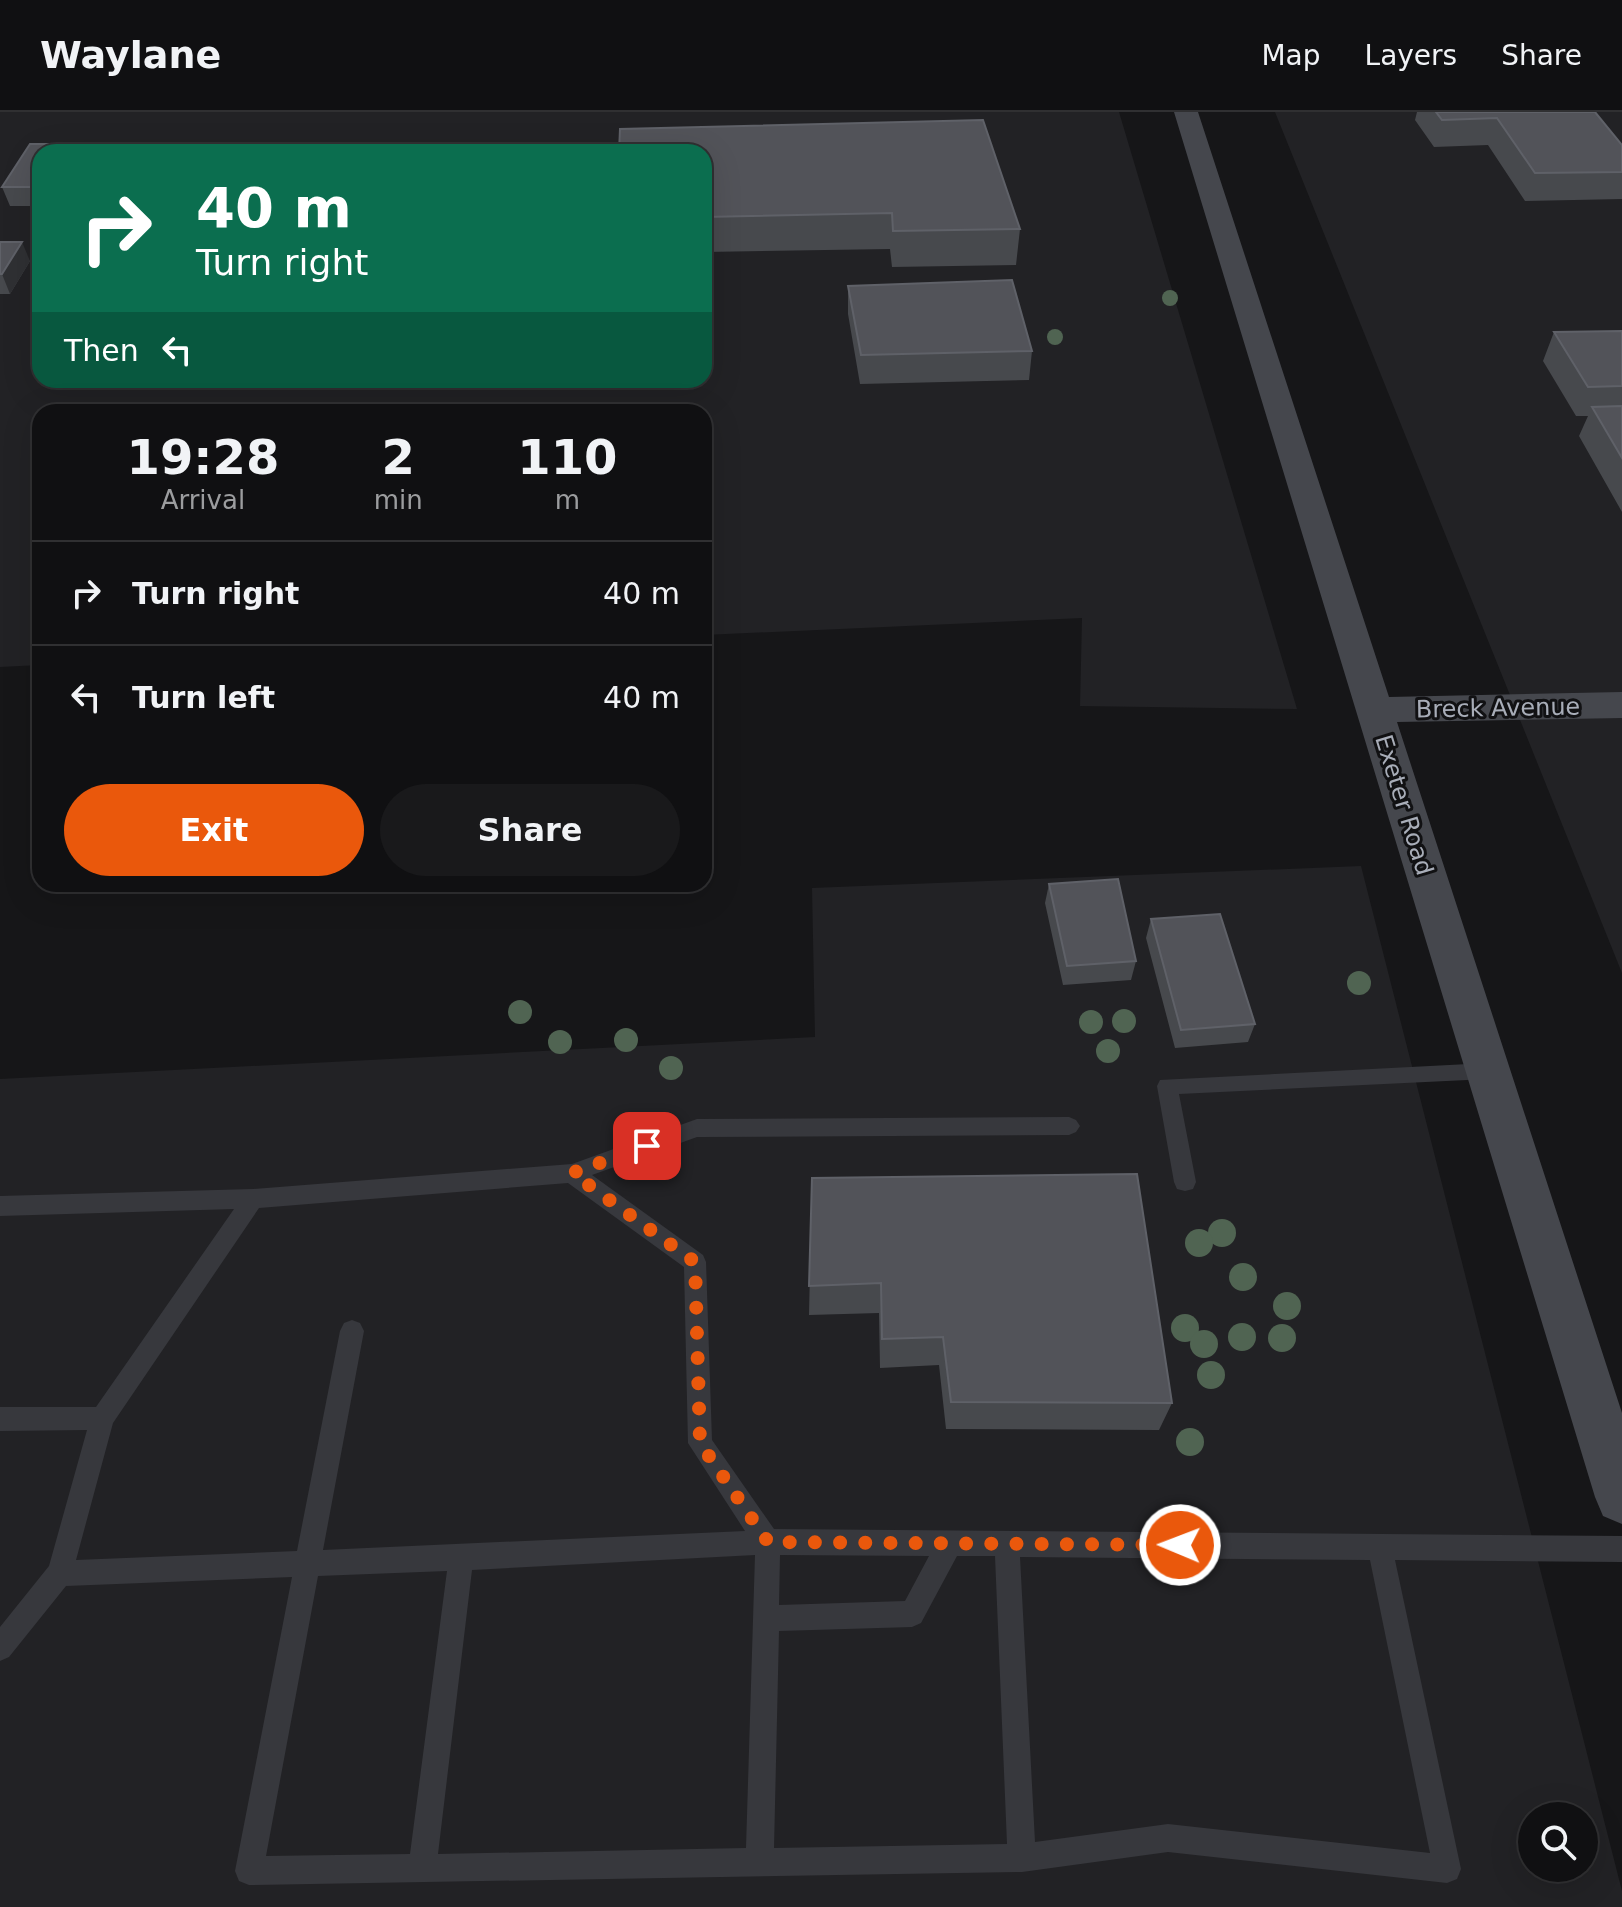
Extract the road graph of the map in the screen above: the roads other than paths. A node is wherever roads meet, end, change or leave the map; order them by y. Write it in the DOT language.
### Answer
graph roads {
  1 [pos="1186,112"];
  2 [pos="1622,705"];
  3 [pos="1375,710"];
  4 [pos="1488,1071"];
  5 [pos="1069,1126"];
  6 [pos="572,1173"];
  7 [pos="1185,1182"];
  8 [pos="253,1199"];
  9 [pos="0,1206"];
  10 [pos="352,1331"];
  11 [pos="102,1418"];
  12 [pos="0,1419"];
  13 [pos="1622,1497"];
  14 [pos="768,1542"];
  15 [pos="1007,1542"];
  16 [pos="950,1543"];
  17 [pos="1380,1547"];
  18 [pos="1622,1549"];
  19 [pos="461,1558"];
  20 [pos="307,1564"];
  21 [pos="60,1573"];
  22 [pos="766,1618"];
  23 [pos="0,1648"];
  24 [pos="1022,1858"];
  25 [pos="760,1863"];
  26 [pos="422,1868"];
  1 -- 3 [label="main road, Exeter Road"];
  2 -- 3 [label="main road, Breck Avenue"];
  3 -- 4 [label="main road, Exeter Road"];
  4 -- 7 [label="lane"];
  4 -- 13 [label="main road, Exeter Road"];
  5 -- 6 [label="lane"];
  6 -- 8 [label="lane"];
  6 -- 14 [label="lane"];
  8 -- 9 [label="lane"];
  8 -- 11 [label="lane"];
  10 -- 20 [label="lane"];
  11 -- 12 [label="lane"];
  11 -- 21 [label="lane"];
  14 -- 16 [label="lane"];
  14 -- 19 [label="lane"];
  14 -- 22 [label="lane"];
  15 -- 16 [label="lane"];
  15 -- 17 [label="lane"];
  15 -- 24 [label="lane"];
  16 -- 22 [label="lane"];
  17 -- 18 [label="lane"];
  17 -- 24 [label="lane"];
  19 -- 20 [label="lane"];
  19 -- 26 [label="lane"];
  20 -- 21 [label="lane"];
  20 -- 26 [label="lane"];
  21 -- 23 [label="lane"];
  22 -- 25 [label="lane"];
  24 -- 25 [label="lane"];
  25 -- 26 [label="lane"];
}
